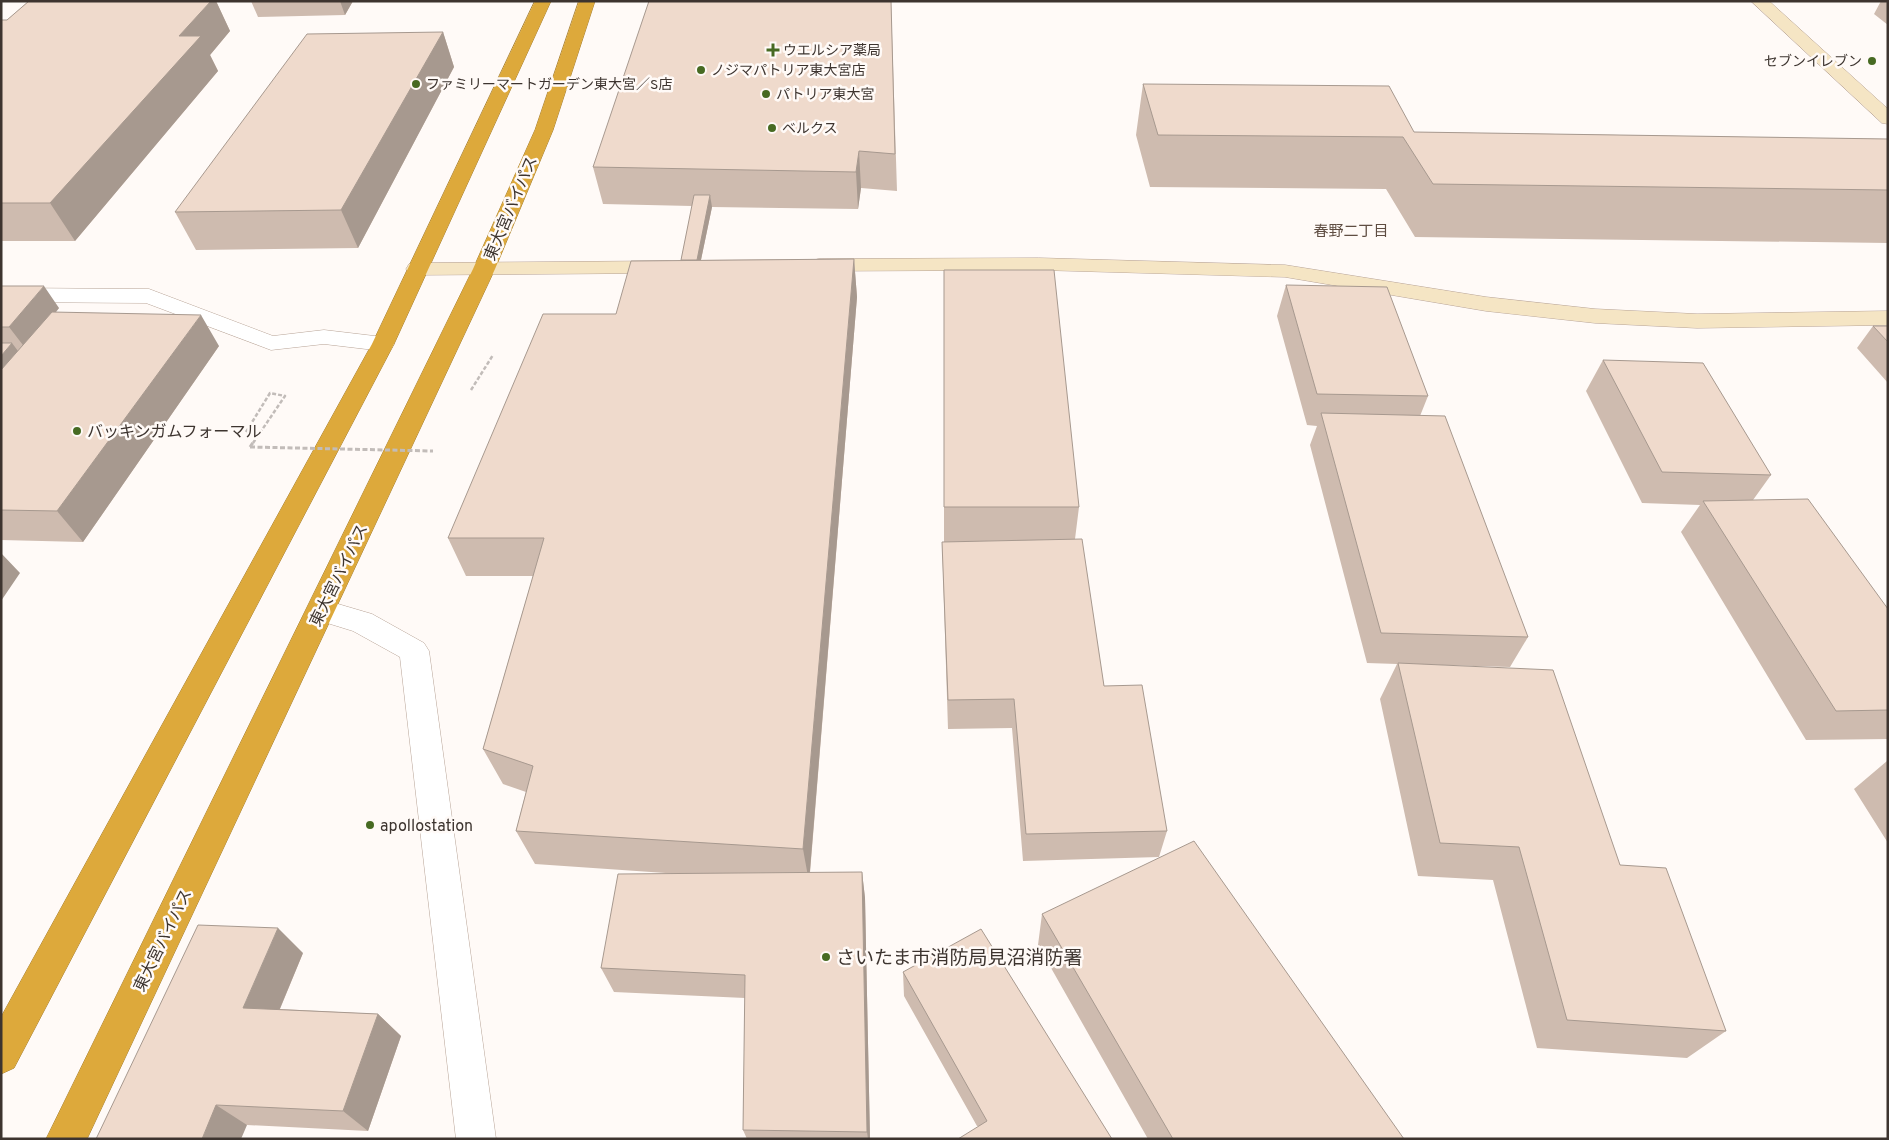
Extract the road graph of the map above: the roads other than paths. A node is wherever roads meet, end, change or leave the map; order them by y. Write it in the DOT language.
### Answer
graph roads {
  1 [pos="543,1"];
  2 [pos="586,1"];
  3 [pos="1759,1"];
  4 [pos="1888,120"];
  5 [pos="801,265"];
  6 [pos="692,266"];
  7 [pos="417,269"];
  8 [pos="484,269"];
  9 [pos="1,295"];
  10 [pos="98,295"];
  11 [pos="80,316"];
  12 [pos="1888,318"];
  13 [pos="383,344"];
  14 [pos="321,610"];
  15 [pos="1,1055"];
  16 [pos="66,1139"];
  17 [pos="476,1139"];
  1 -- 7 [label="highway"];
  2 -- 8 [label="highway, 東大宮バイパス"];
  3 -- 4 [label="street"];
  5 -- 12 [label="street"];
  6 -- 8 [label="street"];
  7 -- 8 [label="street"];
  7 -- 13 [label="highway"];
  8 -- 14 [label="highway, 東大宮バイパス"];
  9 -- 10 [label="street"];
  10 -- 11 [label="street"];
  10 -- 13 [label="street"];
  13 -- 15 [label="highway"];
  14 -- 16 [label="highway, 東大宮バイパス"];
  14 -- 17 [label="street"];
}
